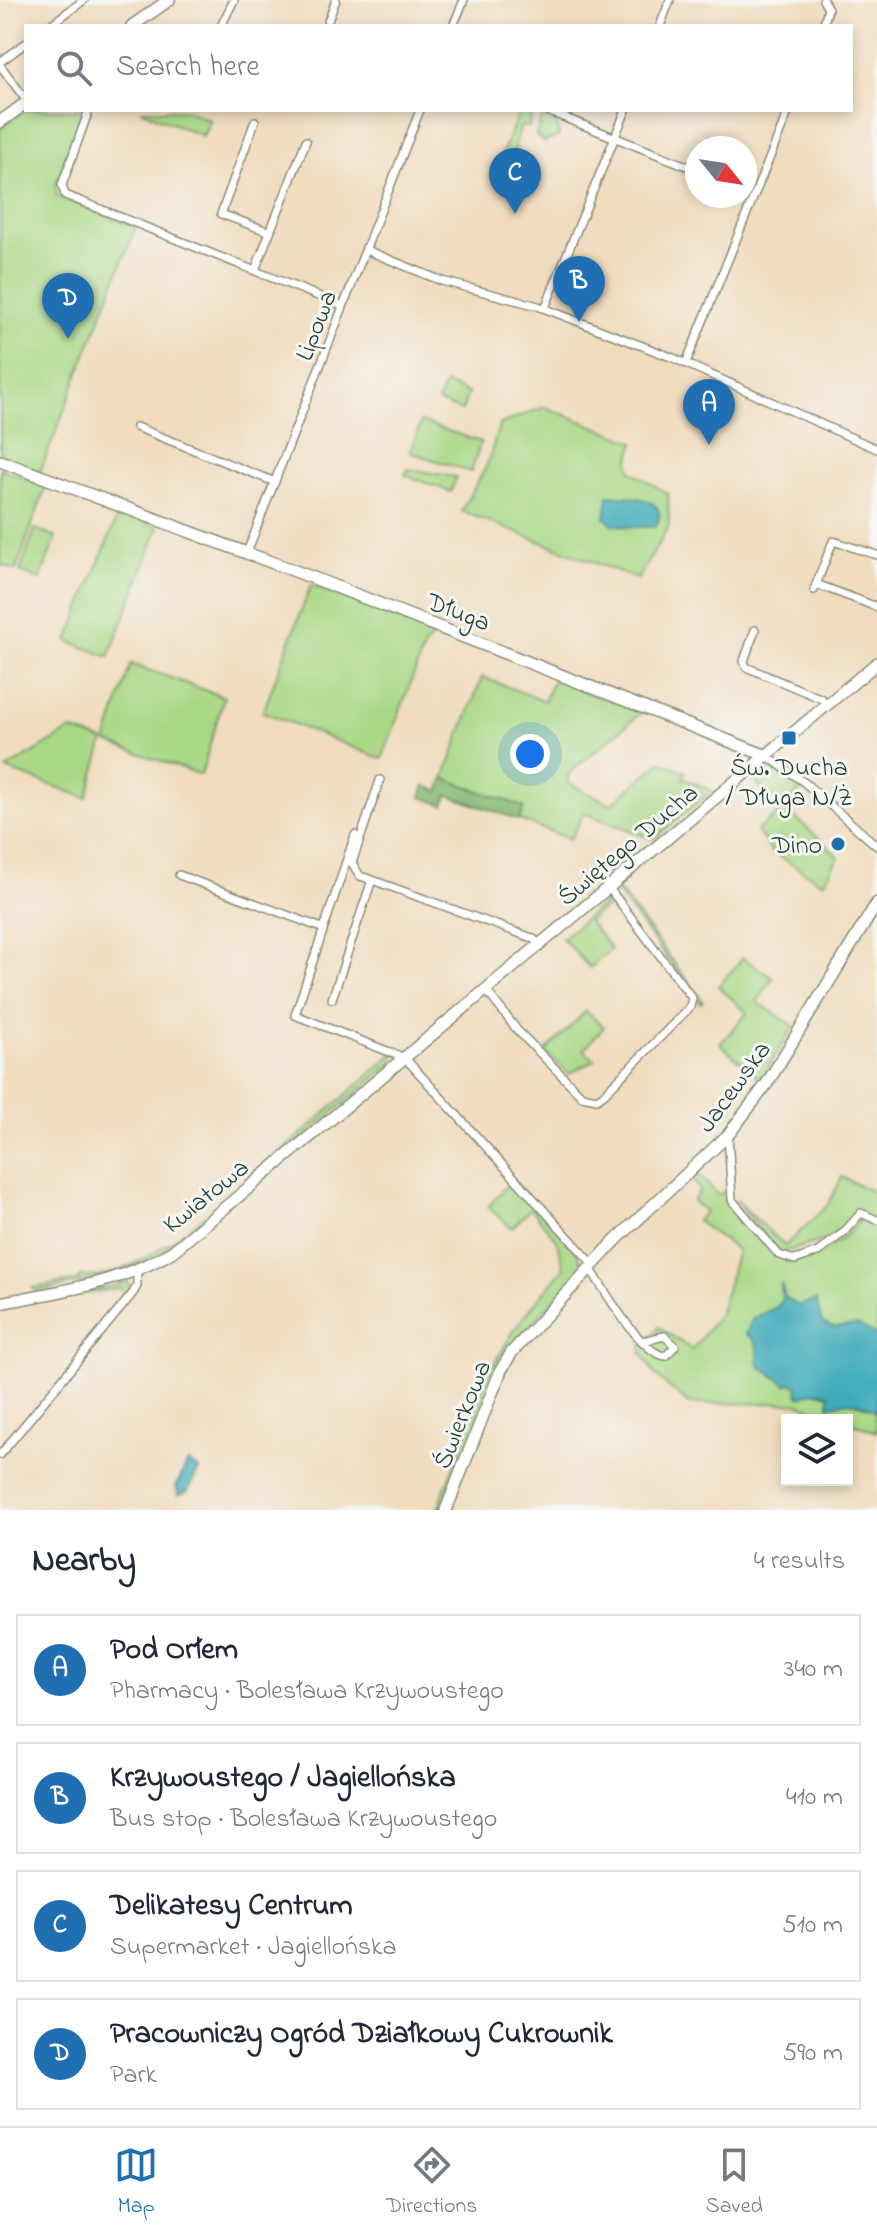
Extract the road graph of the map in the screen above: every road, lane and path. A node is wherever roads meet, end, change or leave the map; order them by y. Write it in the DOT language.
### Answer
graph roads {
  1 [pos="65,0"];
  2 [pos="84,0"];
  3 [pos="169,0"];
  4 [pos="234,0"];
  5 [pos="336,0"];
  6 [pos="464,0"];
  7 [pos="670,0"];
  8 [pos="823,0"];
  9 [pos="72,9"];
  10 [pos="52,24"];
  11 [pos="135,24"];
  12 [pos="222,24"];
  13 [pos="327,24"];
  14 [pos="454,24"];
  15 [pos="661,24"];
  16 [pos="824,24"];
  17 [pos="24,45"];
  18 [pos="0,63"];
  19 [pos="24,99"];
  20 [pos="24,104"];
  21 [pos="88,112"];
  22 [pos="419,112"];
  23 [pos="550,112"];
  24 [pos="625,112"];
  25 [pos="788,112"];
  26 [pos="255,121"];
  27 [pos="0,122"];
  28 [pos="614,138"];
  29 [pos="306,141"];
  30 [pos="685,165"];
  31 [pos="757,188"];
  32 [pos="749,208"];
  33 [pos="270,232"];
  34 [pos="366,250"];
  35 [pos="255,270"];
  36 [pos="343,306"];
  37 [pos="545,308"];
  38 [pos="686,363"];
  39 [pos="136,427"];
  40 [pos="877,449"];
  41 [pos="0,461"];
  42 [pos="275,482"];
  43 [pos="246,555"];
  44 [pos="877,555"];
  45 [pos="877,607"];
  46 [pos="755,630"];
  47 [pos="877,663"];
  48 [pos="828,706"];
  49 [pos="767,756"];
  50 [pos="380,780"];
  51 [pos="355,835"];
  52 [pos="877,846"];
  53 [pos="179,875"];
  54 [pos="372,880"];
  55 [pos="609,888"];
  56 [pos="877,903"];
  57 [pos="322,928"];
  58 [pos="541,945"];
  59 [pos="486,990"];
  60 [pos="332,999"];
  61 [pos="405,1058"];
  62 [pos="728,1135"];
  63 [pos="877,1220"];
  64 [pos="591,1266"];
  65 [pos="137,1271"];
  66 [pos="0,1303"];
  67 [pos="642,1341"];
  68 [pos="0,1455"];
  69 [pos="446,1510"];
  1 -- 9 [label="street"];
  2 -- 9 [label="street"];
  3 -- 11 [label="street"];
  4 -- 12 [label="street"];
  5 -- 13 [label="street"];
  6 -- 14 [label="street"];
  7 -- 15 [label="street"];
  8 -- 16 [label="street"];
  9 -- 10 [label="street"];
  17 -- 18 [label="street"];
  18 -- 19 [label="street"];
  20 -- 27 [label="street"];
  21 -- 35 [label="street"];
  22 -- 34 [label="street, Lipowa"];
  23 -- 28 [label="street"];
  24 -- 28 [label="street"];
  25 -- 31 [label="street"];
  26 -- 33 [label="street"];
  28 -- 30 [label="street"];
  28 -- 37 [label="street"];
  29 -- 33 [label="street"];
  32 -- 38 [label="street"];
  33 -- 35 [label="street"];
  34 -- 36 [label="street, Lipowa"];
  34 -- 37 [label="street"];
  35 -- 36 [label="street"];
  36 -- 42 [label="street, Lipowa"];
  37 -- 38 [label="street"];
  38 -- 40 [label="street"];
  39 -- 42 [label="street"];
  41 -- 43 [label="street, Długa"];
  42 -- 43 [label="street, Lipowa"];
  43 -- 49 [label="street, Długa"];
  44 -- 45 [label="street"];
  46 -- 48 [label="street"];
  47 -- 48 [label="street, Świętego Ducha"];
  48 -- 49 [label="street, Świętego Ducha"];
  49 -- 52 [label="street, Długa"];
  49 -- 55 [label="street, Świętego Ducha"];
  50 -- 54 [label="street"];
  51 -- 57 [label="street"];
  53 -- 57 [label="street"];
  54 -- 58 [label="street"];
  54 -- 60 [label="street"];
  55 -- 58 [label="street, Świętego Ducha"];
  55 -- 59 [label="street"];
  56 -- 62 [label="street, Jacewska"];
  57 -- 61 [label="street"];
  58 -- 59 [label="street, Świętego Ducha"];
  59 -- 61 [label="street, Świętego Ducha"];
  61 -- 64 [label="street"];
  61 -- 65 [label="street, Kwiatowa"];
  62 -- 63 [label="street"];
  62 -- 64 [label="street, Jacewska"];
  64 -- 67 [label="street"];
  64 -- 69 [label="street, Świerkowa"];
  65 -- 66 [label="street, Kwiatowa"];
  65 -- 68 [label="street"];
}
